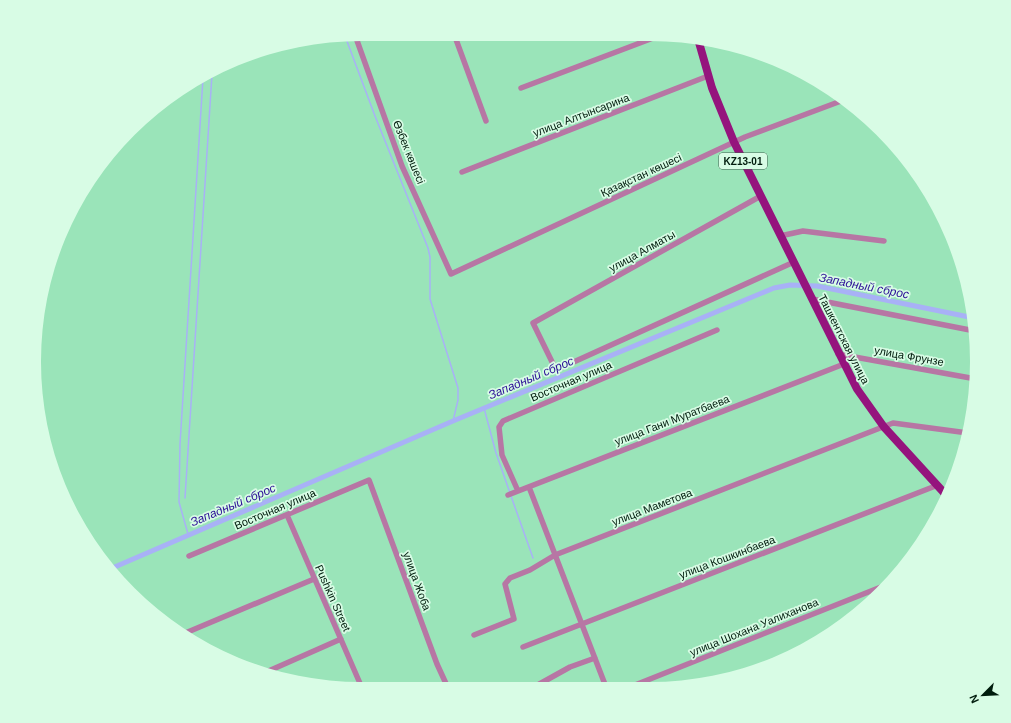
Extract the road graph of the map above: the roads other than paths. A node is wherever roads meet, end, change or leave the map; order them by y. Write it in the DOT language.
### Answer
graph roads {
  1 [pos="357,41"];
  2 [pos="457,41"];
  3 [pos="645,41"];
  4 [pos="700,45"];
  5 [pos="708,76"];
  6 [pos="521,88"];
  7 [pos="838,102"];
  8 [pos="486,121"];
  9 [pos="734,142"];
  10 [pos="462,172"];
  11 [pos="760,197"];
  12 [pos="780,236"];
  13 [pos="884,241"];
  14 [pos="794,262"];
  15 [pos="451,274"];
  16 [pos="810,296"];
  17 [pos="968,329"];
  18 [pos="717,330"];
  19 [pos="838,354"];
  20 [pos="844,364"];
  21 [pos="556,370"];
  22 [pos="969,378"];
  23 [pos="884,427"];
  24 [pos="962,432"];
  25 [pos="369,480"];
  26 [pos="938,485"];
  27 [pos="529,487"];
  28 [pos="518,491"];
  29 [pos="943,491"];
  30 [pos="508,495"];
  31 [pos="288,515"];
  32 [pos="555,555"];
  33 [pos="189,556"];
  34 [pos="314,579"];
  35 [pos="874,590"];
  36 [pos="582,625"];
  37 [pos="189,632"];
  38 [pos="474,635"];
  39 [pos="341,639"];
  40 [pos="523,647"];
  41 [pos="595,658"];
  42 [pos="273,669"];
  43 [pos="359,682"];
  44 [pos="445,682"];
  45 [pos="543,682"];
  46 [pos="604,682"];
  47 [pos="640,682"];
  1 -- 15 [label="street, Өзбек көшесі"];
  2 -- 8 [label="street"];
  3 -- 6 [label="street"];
  4 -- 5 [label="main road, Ташкентская улица / KZ13-01"];
  5 -- 9 [label="main road, Ташкентская улица / KZ13-01"];
  5 -- 10 [label="street, улица Алтынсарина"];
  7 -- 9 [label="street, Қазақстан көшесі"];
  9 -- 11 [label="main road, Ташкентская улица / KZ13-01"];
  9 -- 15 [label="street, Қазақстан көшесі"];
  11 -- 12 [label="main road, Ташкентская улица / KZ13-01"];
  11 -- 21 [label="street, улица Алматы"];
  12 -- 13 [label="street"];
  12 -- 14 [label="main road, Ташкентская улица / KZ13-01"];
  14 -- 16 [label="main road, Ташкентская улица / KZ13-01"];
  14 -- 21 [label="street, Восточная улица"];
  16 -- 17 [label="street"];
  16 -- 19 [label="main road, Ташкентская улица / KZ13-01"];
  18 -- 28 [label="street, Восточная улица"];
  19 -- 20 [label="main road, Ташкентская улица / KZ13-01"];
  19 -- 22 [label="street, улица Фрунзе"];
  20 -- 23 [label="main road, Ташкентская улица / KZ13-01"];
  20 -- 27 [label="street, улица Гани Муратбаева"];
  23 -- 24 [label="street, улица Маметова"];
  23 -- 26 [label="main road, Ташкентская улица / KZ13-01"];
  23 -- 32 [label="street, улица Маметова"];
  25 -- 31 [label="street, Восточная улица"];
  25 -- 44 [label="street, улица Жоба"];
  26 -- 29 [label="main road, Ташкентская улица / KZ13-01"];
  26 -- 36 [label="street, улица Кошкинбаева"];
  27 -- 28 [label="street, улица Гани Муратбаева"];
  27 -- 32 [label="street"];
  28 -- 30 [label="street, улица Гани Муратбаева"];
  31 -- 33 [label="street, Восточная улица"];
  31 -- 34 [label="street, Pushkin Street"];
  32 -- 36 [label="street"];
  32 -- 38 [label="street, улица Маметова"];
  34 -- 37 [label="street"];
  34 -- 39 [label="street, Pushkin Street"];
  35 -- 47 [label="street, улица Шохана Уалиханова"];
  36 -- 40 [label="street, улица Кошкинбаева"];
  36 -- 41 [label="street"];
  39 -- 42 [label="street"];
  39 -- 43 [label="street, Pushkin Street"];
  41 -- 45 [label="street"];
  41 -- 46 [label="street"];
}
